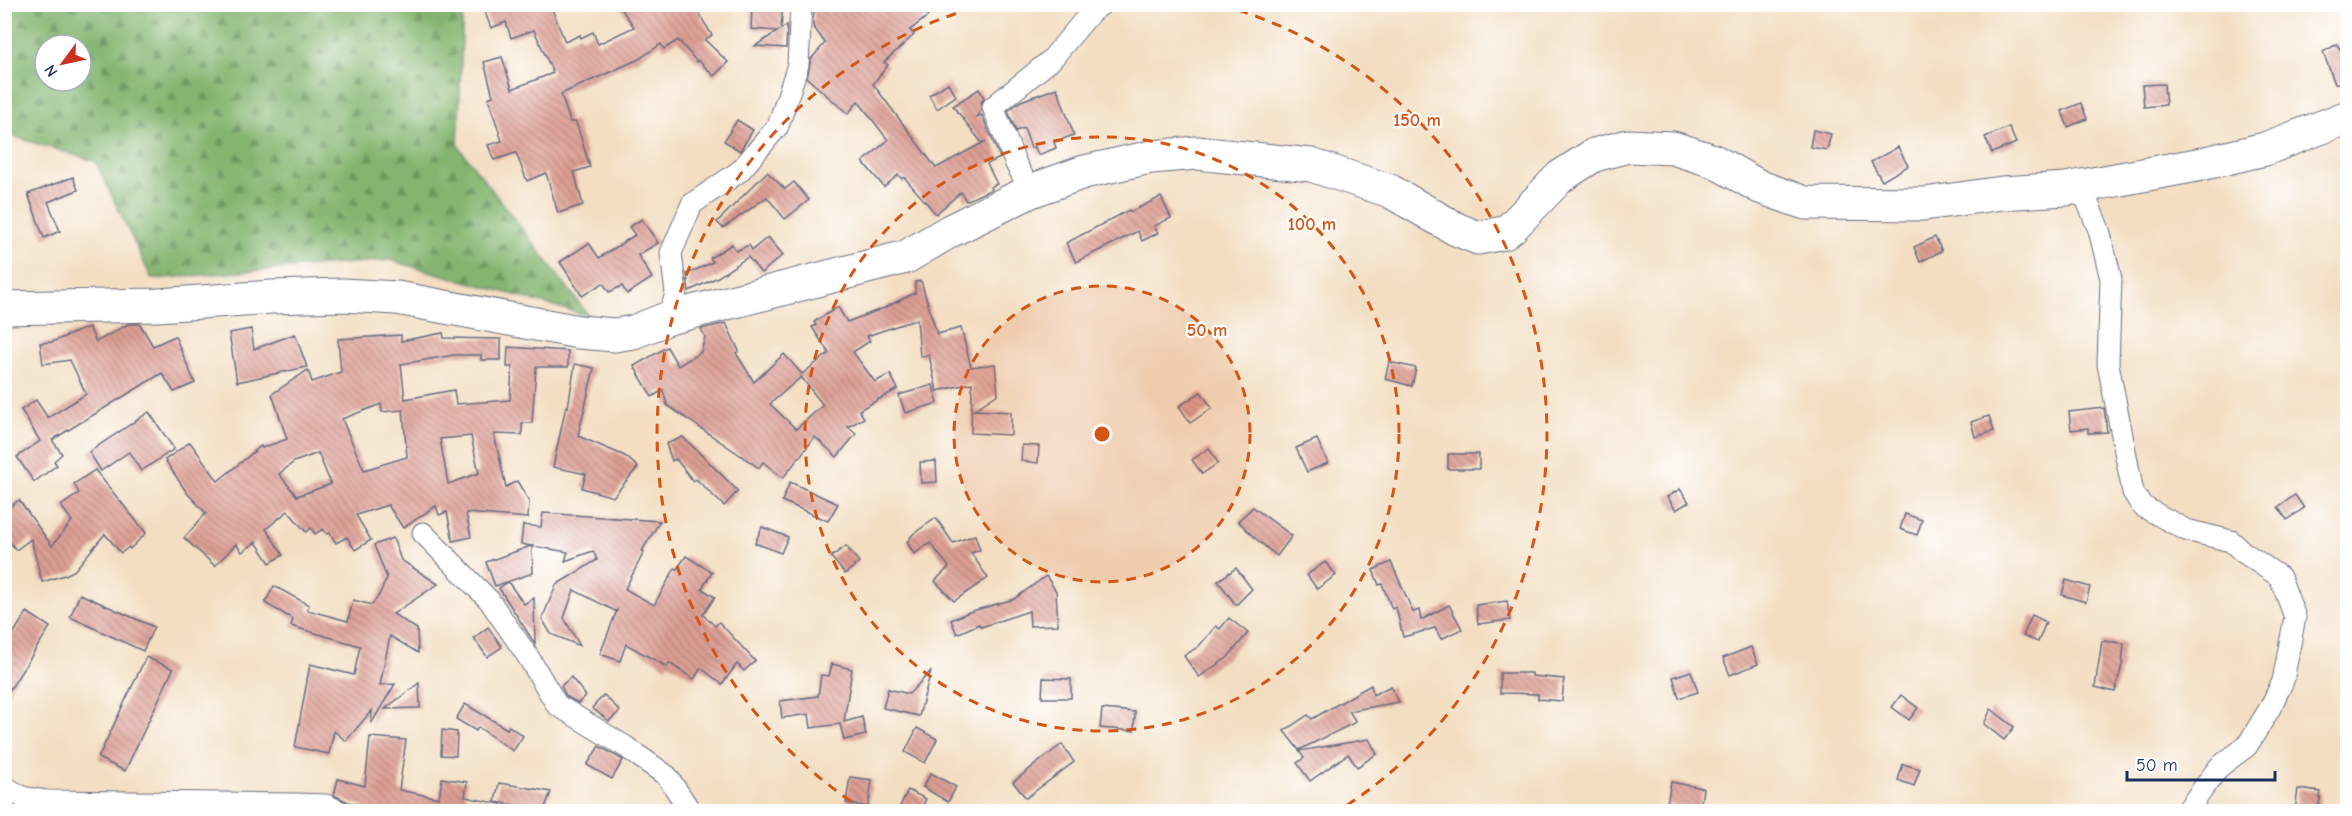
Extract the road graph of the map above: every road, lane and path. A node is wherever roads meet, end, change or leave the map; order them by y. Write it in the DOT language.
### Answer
graph roads {
  1 [pos="801,4"];
  2 [pos="1102,4"];
  3 [pos="2348,117"];
  4 [pos="2066,189"];
  5 [pos="1031,190"];
  6 [pos="4,308"];
  7 [pos="669,318"];
  8 [pos="423,533"];
  9 [pos="4,786"];
  10 [pos="342,812"];
  11 [pos="691,812"];
  12 [pos="2186,812"];
  1 -- 7 [label="street"];
  2 -- 5 [label="street"];
  3 -- 4 [label="main road"];
  4 -- 5 [label="main road"];
  4 -- 12 [label="street"];
  5 -- 7 [label="main road"];
  6 -- 7 [label="main road"];
  8 -- 11 [label="street"];
  9 -- 10 [label="street"];
}
